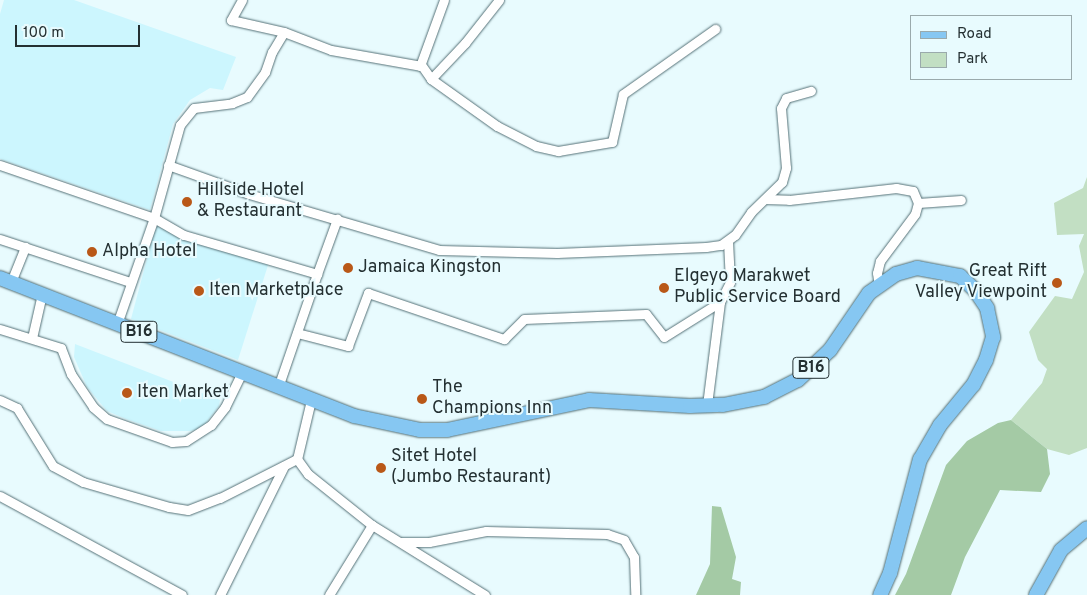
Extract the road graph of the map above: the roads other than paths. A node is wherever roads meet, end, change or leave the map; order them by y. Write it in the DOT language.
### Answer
graph roads {
  1 [pos="242,0"];
  2 [pos="444,0"];
  3 [pos="499,0"];
  4 [pos="715,29"];
  5 [pos="284,32"];
  6 [pos="420,66"];
  7 [pos="430,79"];
  8 [pos="811,91"];
  9 [pos="0,165"];
  10 [pos="168,165"];
  11 [pos="765,199"];
  12 [pos="960,200"];
  13 [pos="918,203"];
  14 [pos="154,218"];
  15 [pos="337,219"];
  16 [pos="0,239"];
  17 [pos="728,241"];
  18 [pos="25,247"];
  19 [pos="317,274"];
  20 [pos="6,280"];
  21 [pos="130,282"];
  22 [pos="879,284"];
  23 [pos="42,294"];
  24 [pos="720,302"];
  25 [pos="117,324"];
  26 [pos="0,329"];
  27 [pos="297,333"];
  28 [pos="32,338"];
  29 [pos="242,372"];
  30 [pos="278,387"];
  31 [pos="0,400"];
  32 [pos="311,400"];
  33 [pos="707,405"];
  34 [pos="297,458"];
  35 [pos="284,466"];
  36 [pos="0,496"];
  37 [pos="372,524"];
  38 [pos="1087,528"];
  39 [pos="401,542"];
  40 [pos="182,595"];
  41 [pos="220,595"];
  42 [pos="329,595"];
  43 [pos="485,595"];
  44 [pos="635,595"];
  45 [pos="880,595"];
  46 [pos="1036,595"];
  1 -- 5 [label="street"];
  2 -- 6 [label="street"];
  3 -- 7 [label="street"];
  4 -- 7 [label="street"];
  5 -- 6 [label="street"];
  5 -- 10 [label="street"];
  6 -- 7 [label="street"];
  8 -- 11 [label="street"];
  9 -- 14 [label="street"];
  10 -- 14 [label="street"];
  10 -- 15 [label="street"];
  11 -- 13 [label="street"];
  11 -- 17 [label="street"];
  12 -- 13 [label="street"];
  13 -- 22 [label="street"];
  14 -- 19 [label="street"];
  14 -- 21 [label="street"];
  15 -- 17 [label="street"];
  15 -- 19 [label="street"];
  16 -- 18 [label="street"];
  17 -- 24 [label="street"];
  18 -- 20 [label="street"];
  18 -- 21 [label="street"];
  19 -- 27 [label="street"];
  20 -- 23 [label="main road, B16"];
  21 -- 25 [label="street"];
  22 -- 33 [label="main road, B16"];
  22 -- 45 [label="main road, B16"];
  23 -- 25 [label="main road, B16"];
  23 -- 28 [label="street"];
  24 -- 27 [label="street"];
  24 -- 33 [label="street"];
  25 -- 29 [label="main road, B16"];
  26 -- 28 [label="street"];
  27 -- 30 [label="street"];
  28 -- 29 [label="street"];
  29 -- 30 [label="main road, B16"];
  30 -- 32 [label="main road, B16"];
  31 -- 35 [label="street"];
  32 -- 33 [label="main road, B16"];
  32 -- 34 [label="street"];
  34 -- 35 [label="street"];
  34 -- 37 [label="street"];
  35 -- 41 [label="street"];
  36 -- 40 [label="street"];
  37 -- 39 [label="street"];
  37 -- 42 [label="street"];
  38 -- 46 [label="main road"];
  39 -- 43 [label="street"];
  39 -- 44 [label="street"];
}
